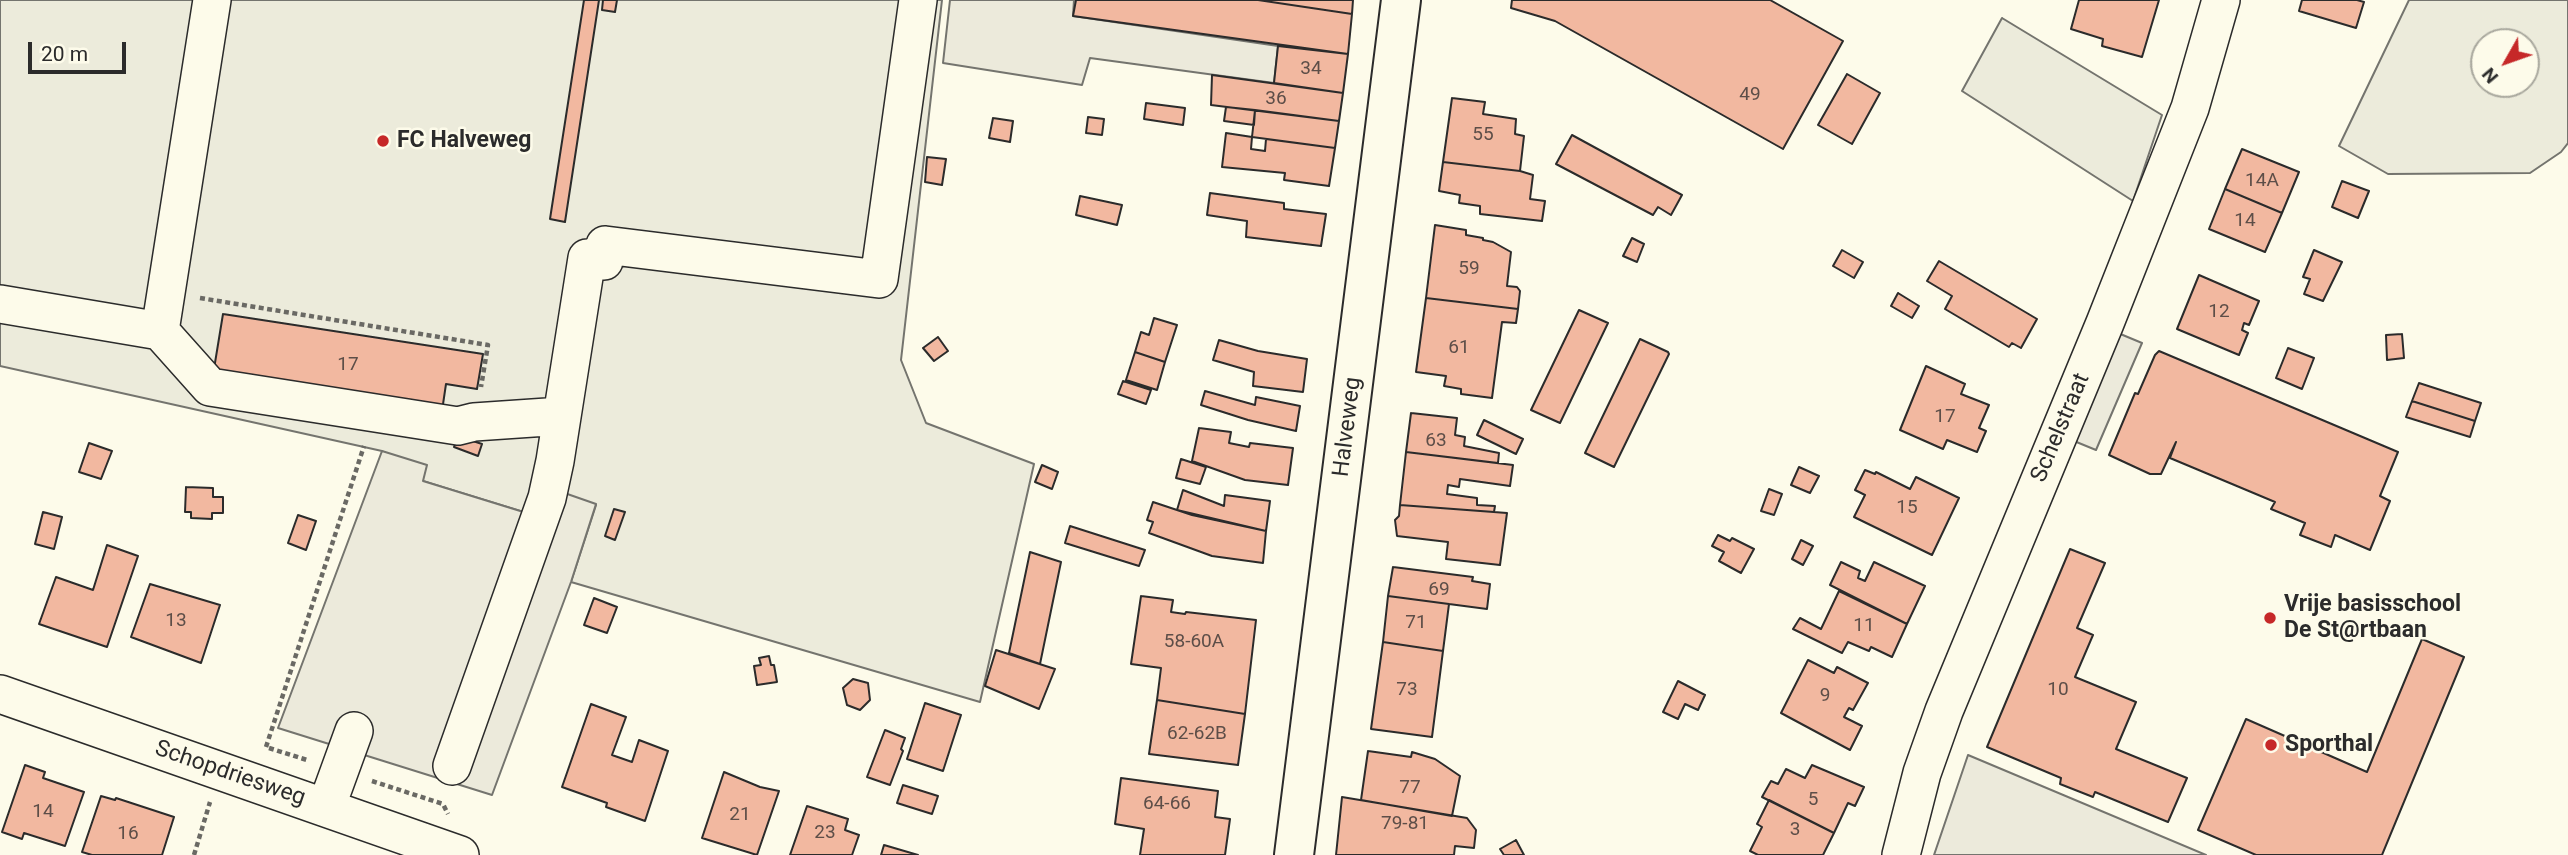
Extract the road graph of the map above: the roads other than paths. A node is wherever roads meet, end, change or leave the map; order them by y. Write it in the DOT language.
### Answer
graph roads {
  1 [pos="212,0"];
  2 [pos="918,0"];
  3 [pos="1401,0"];
  4 [pos="2221,0"];
  5 [pos="0,304"];
  6 [pos="160,331"];
  7 [pos="562,416"];
  8 [pos="0,694"];
  9 [pos="354,731"];
  10 [pos="452,766"];
  11 [pos="326,808"];
  12 [pos="460,855"];
  13 [pos="1294,855"];
  14 [pos="1901,855"];
  1 -- 6 [label="street"];
  2 -- 7 [label="street"];
  3 -- 13 [label="main road, Halveweg"];
  4 -- 14 [label="street, Schelstraat"];
  5 -- 6 [label="street"];
  6 -- 7 [label="street"];
  7 -- 10 [label="street"];
  8 -- 11 [label="street, Schopdriesweg"];
  9 -- 11 [label="street"];
  11 -- 12 [label="street, Schopdriesweg"];
}
